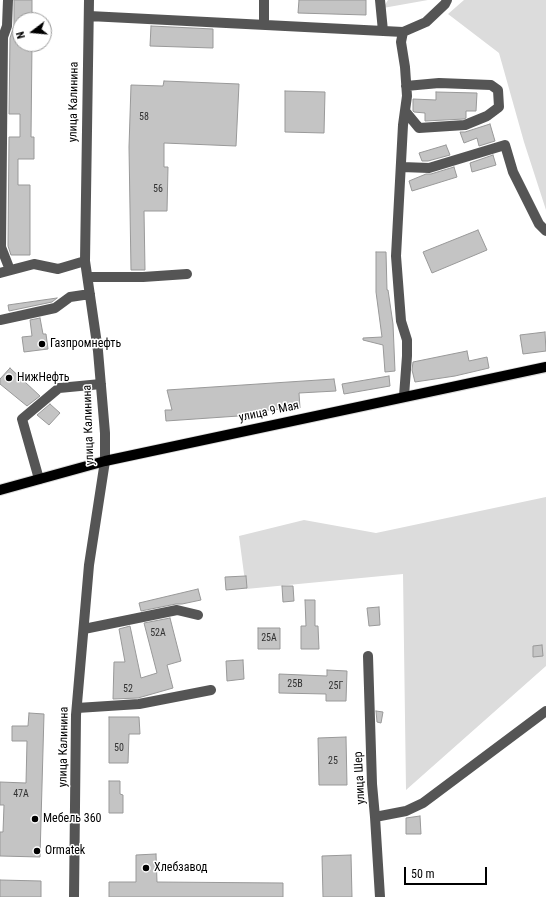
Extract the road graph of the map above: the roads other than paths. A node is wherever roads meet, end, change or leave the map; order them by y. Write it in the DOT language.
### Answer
graph roads {
  1 [pos="8,0"];
  2 [pos="89,0"];
  3 [pos="264,0"];
  4 [pos="380,0"];
  5 [pos="447,0"];
  6 [pos="88,16"];
  7 [pos="264,25"];
  8 [pos="383,31"];
  9 [pos="403,32"];
  10 [pos="406,86"];
  11 [pos="405,111"];
  12 [pos="402,167"];
  13 [pos="546,231"];
  14 [pos="85,261"];
  15 [pos="5,272"];
  16 [pos="187,274"];
  17 [pos="88,277"];
  18 [pos="90,294"];
  19 [pos="0,320"];
  20 [pos="546,367"];
  21 [pos="100,384"];
  22 [pos="404,396"];
  23 [pos="105,462"];
  24 [pos="39,479"];
  25 [pos="0,490"];
  26 [pos="198,615"];
  27 [pos="84,629"];
  28 [pos="368,656"];
  29 [pos="211,690"];
  30 [pos="77,708"];
  31 [pos="546,711"];
  32 [pos="375,817"];
  33 [pos="74,897"];
  34 [pos="380,897"];
  1 -- 15 [label="street"];
  2 -- 6 [label="street, улица Калинина"];
  3 -- 7 [label="street"];
  4 -- 8 [label="street"];
  5 -- 9 [label="street"];
  6 -- 7 [label="street"];
  6 -- 14 [label="street, улица Калинина"];
  7 -- 8 [label="street"];
  8 -- 9 [label="street"];
  9 -- 10 [label="street"];
  10 -- 11 [label="street"];
  10 -- 11 [label="street"];
  11 -- 12 [label="street"];
  12 -- 13 [label="street"];
  12 -- 22 [label="street"];
  14 -- 15 [label="street"];
  14 -- 17 [label="street, улица Калинина"];
  16 -- 17 [label="street"];
  17 -- 18 [label="street, улица Калинина"];
  18 -- 19 [label="street"];
  18 -- 21 [label="street, улица Калинина"];
  20 -- 22 [label="main road, улица 9 Мая"];
  21 -- 23 [label="street, улица Калинина"];
  21 -- 24 [label="street"];
  22 -- 23 [label="main road, улица 9 Мая"];
  23 -- 24 [label="main road, улица 9 Мая"];
  23 -- 27 [label="street, улица Калинина"];
  24 -- 25 [label="main road, улица 9 Мая"];
  26 -- 27 [label="street"];
  27 -- 30 [label="street, улица Калинина"];
  28 -- 32 [label="street, улица Шер"];
  29 -- 30 [label="street"];
  30 -- 33 [label="street, улица Калинина"];
  31 -- 32 [label="street"];
  32 -- 34 [label="street, улица Шер"];
}
